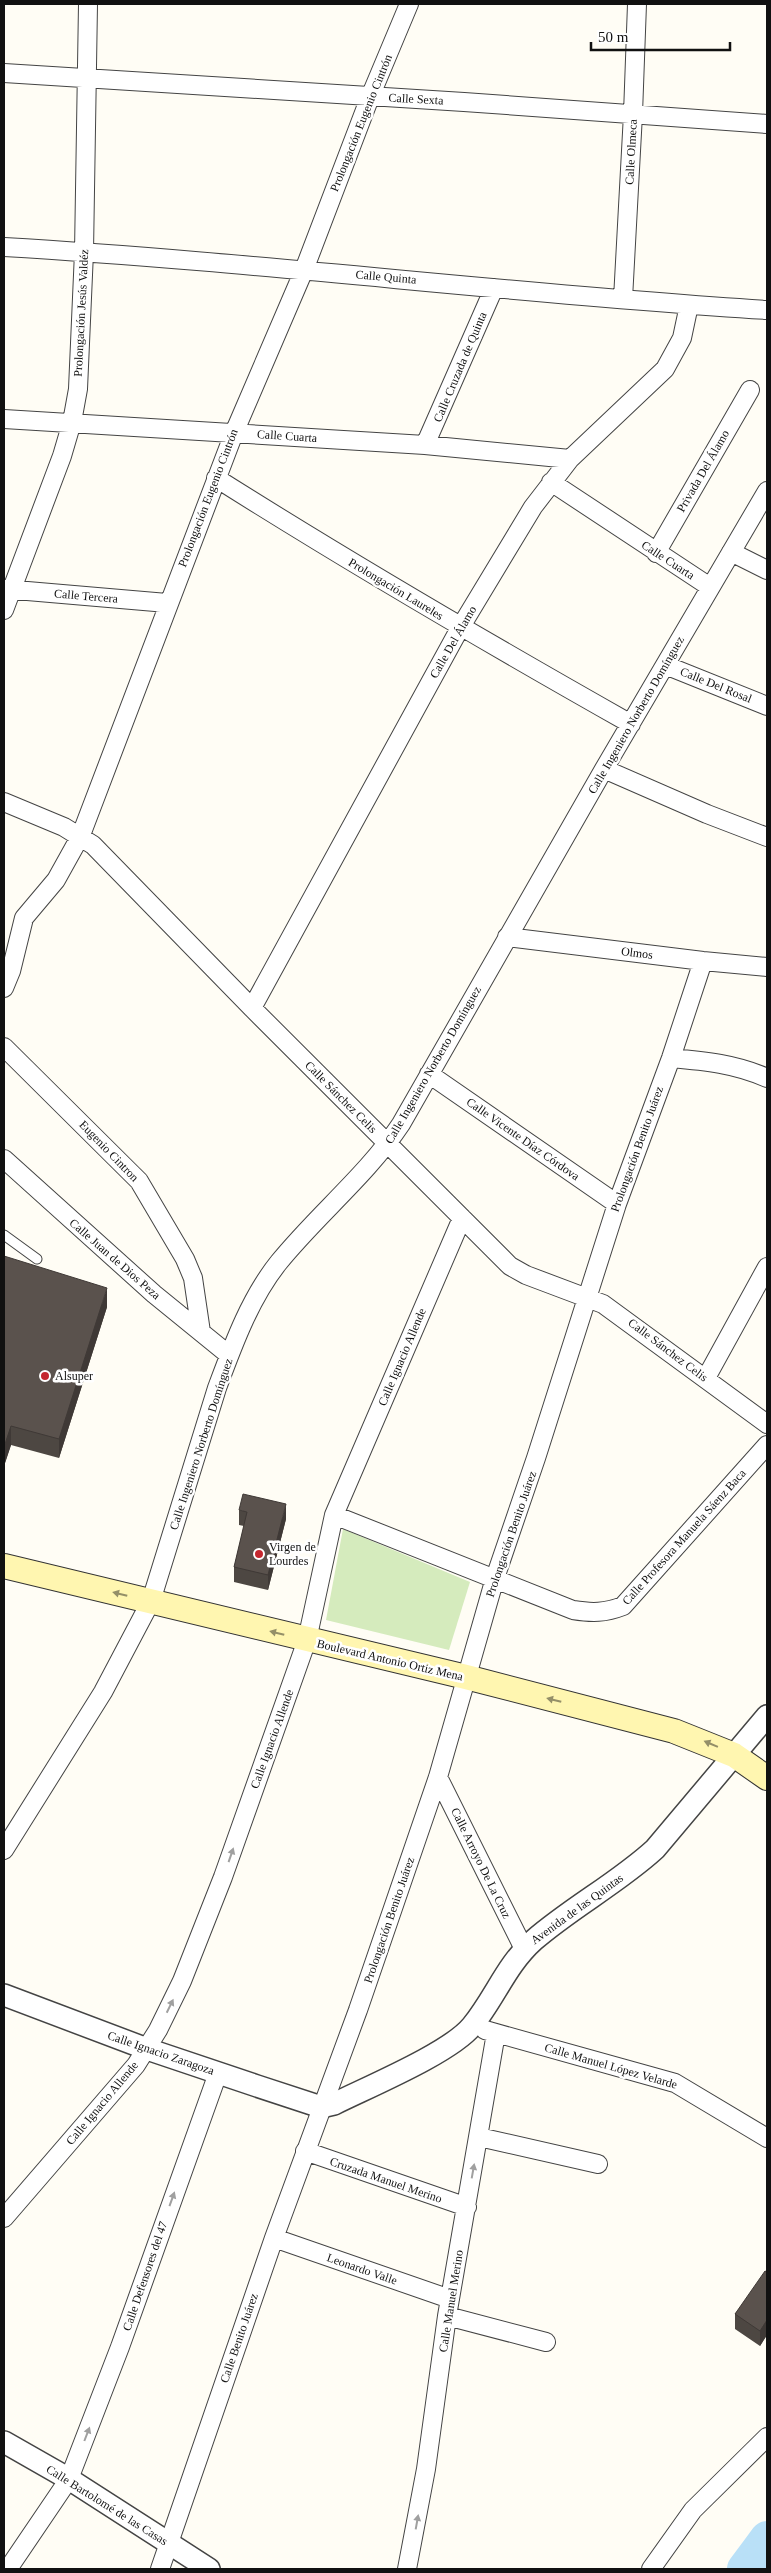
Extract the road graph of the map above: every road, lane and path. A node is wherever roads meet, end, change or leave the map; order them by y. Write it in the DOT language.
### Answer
graph roads {
  1 [pos="88,4"];
  2 [pos="409,4"];
  3 [pos="637,4"];
  4 [pos="4,73"];
  5 [pos="85,78"];
  6 [pos="370,97"];
  7 [pos="634,114"];
  8 [pos="767,124"];
  9 [pos="4,247"];
  10 [pos="84,252"];
  11 [pos="304,270"];
  12 [pos="494,288"];
  13 [pos="623,299"];
  14 [pos="689,305"];
  15 [pos="767,310"];
  16 [pos="750,390"];
  17 [pos="4,419"];
  18 [pos="72,422"];
  19 [pos="234,433"];
  20 [pos="425,445"];
  21 [pos="570,459"];
  22 [pos="216,478"];
  23 [pos="551,482"];
  24 [pos="767,491"];
  25 [pos="656,552"];
  26 [pos="731,552"];
  27 [pos="767,570"];
  28 [pos="710,587"];
  29 [pos="7,590"];
  30 [pos="167,603"];
  31 [pos="4,610"];
  32 [pos="460,628"];
  33 [pos="665,665"];
  34 [pos="767,706"];
  35 [pos="631,724"];
  36 [pos="604,769"];
  37 [pos="4,802"];
  38 [pos="764,834"];
  39 [pos="80,835"];
  40 [pos="508,937"];
  41 [pos="703,961"];
  42 [pos="767,967"];
  43 [pos="4,988"];
  44 [pos="252,1008"];
  45 [pos="4,1047"];
  46 [pos="671,1058"];
  47 [pos="429,1074"];
  48 [pos="767,1078"];
  49 [pos="388,1144"];
  50 [pos="4,1159"];
  51 [pos="617,1204"];
  52 [pos="462,1218"];
  53 [pos="4,1235"];
  54 [pos="37,1259"];
  55 [pos="767,1267"];
  56 [pos="587,1297"];
  57 [pos="201,1332"];
  58 [pos="229,1355"];
  59 [pos="706,1378"];
  60 [pos="767,1424"];
  61 [pos="767,1445"];
  62 [pos="334,1515"];
  63 [pos="4,1566"];
  64 [pos="495,1578"];
  65 [pos="151,1601"];
  66 [pos="307,1640"];
  67 [pos="466,1677"];
  68 [pos="767,1716"];
  69 [pos="734,1755"];
  70 [pos="438,1777"];
  71 [pos="767,1778"];
  72 [pos="4,1850"];
  73 [pos="524,1949"];
  74 [pos="4,1995"];
  75 [pos="472,2026"];
  76 [pos="496,2033"];
  77 [pos="147,2049"];
  78 [pos="218,2073"];
  79 [pos="320,2107"];
  80 [pos="479,2137"];
  81 [pos="767,2138"];
  82 [pos="305,2151"];
  83 [pos="598,2164"];
  84 [pos="467,2207"];
  85 [pos="4,2218"];
  86 [pos="274,2238"];
  87 [pos="449,2308"];
  88 [pos="546,2342"];
  89 [pos="767,2437"];
  90 [pos="4,2442"];
  91 [pos="69,2479"];
  92 [pos="168,2544"];
  93 [pos="8,2569"];
  94 [pos="160,2569"];
  95 [pos="209,2569"];
  96 [pos="407,2569"];
  97 [pos="651,2569"];
  1 -- 5 [label="street, Prolongación Jesús Valdéz"];
  2 -- 6 [label="street, Prolongación Eugenio Cintrón"];
  3 -- 7 [label="street, Calle Olmeca"];
  4 -- 5 [label="street, Calle Sexta"];
  5 -- 6 [label="street, Calle Sexta"];
  5 -- 10 [label="street, Prolongación Jesús Valdéz"];
  6 -- 7 [label="street, Calle Sexta"];
  6 -- 11 [label="street, Prolongación Eugenio Cintrón"];
  7 -- 8 [label="street, Calle Sexta"];
  7 -- 13 [label="street, Calle Olmeca"];
  9 -- 10 [label="street, Calle Quinta"];
  10 -- 11 [label="street, Calle Quinta"];
  10 -- 18 [label="street, Prolongación Jesús Valdéz"];
  11 -- 12 [label="street, Calle Quinta"];
  11 -- 19 [label="street, Prolongación Eugenio Cintrón"];
  12 -- 13 [label="street, Calle Quinta"];
  12 -- 20 [label="street, Calle Cruzada de Quinta"];
  13 -- 14 [label="street, Calle Quinta"];
  14 -- 15 [label="street, Calle Quinta"];
  14 -- 21 [label="street, Calle Del Álamo"];
  16 -- 25 [label="street, Privada Del Álamo"];
  17 -- 18 [label="street, Calle Cuarta"];
  18 -- 19 [label="street, Calle Cuarta"];
  18 -- 29 [label="street, Prolongación Jesús Valdéz"];
  19 -- 20 [label="street, Calle Cuarta"];
  19 -- 22 [label="street, Prolongación Eugenio Cintrón"];
  20 -- 21 [label="street, Calle Cuarta"];
  21 -- 23 [label="street, Calle Del Álamo"];
  22 -- 30 [label="street, Prolongación Eugenio Cintrón"];
  22 -- 32 [label="street, Prolongación Laureles"];
  23 -- 25 [label="street, Calle Cuarta"];
  23 -- 32 [label="street, Calle Del Álamo"];
  24 -- 26 [label="street, Calle Ingeniero Norberto Domínguez"];
  25 -- 28 [label="street, Calle Cuarta"];
  26 -- 27 [label="street"];
  26 -- 28 [label="street, Calle Ingeniero Norberto Domínguez"];
  28 -- 33 [label="street, Calle Ingeniero Norberto Domínguez"];
  29 -- 30 [label="street, Calle Tercera"];
  29 -- 31 [label="street, Prolongación Jesús Valdéz"];
  30 -- 39 [label="street, Prolongación Eugenio Cintrón"];
  32 -- 35 [label="street, Prolongación Laureles"];
  32 -- 44 [label="street, Calle Del Álamo"];
  33 -- 34 [label="street, Calle Del Rosal"];
  33 -- 35 [label="street, Calle Ingeniero Norberto Domínguez"];
  35 -- 36 [label="street, Calle Ingeniero Norberto Domínguez"];
  36 -- 38 [label="street"];
  36 -- 40 [label="street, Calle Ingeniero Norberto Domínguez"];
  37 -- 39 [label="street, Calle Sánchez Celis"];
  39 -- 43 [label="street, Prolongación Eugenio Cintrón"];
  39 -- 44 [label="street, Calle Sánchez Celis"];
  40 -- 41 [label="street, Olmos"];
  40 -- 47 [label="street, Calle Ingeniero Norberto Domínguez"];
  41 -- 42 [label="street, Olmos"];
  41 -- 46 [label="street, Prolongación Benito Juárez"];
  44 -- 49 [label="street, Calle Sánchez Celis"];
  45 -- 57 [label="street, Eugenio Cintron"];
  46 -- 48 [label="street"];
  46 -- 51 [label="street, Prolongación Benito Juárez"];
  47 -- 49 [label="street, Calle Ingeniero Norberto Domínguez"];
  47 -- 51 [label="street, Calle Vicente Díaz Córdova"];
  49 -- 52 [label="street, Calle Sánchez Celis"];
  49 -- 58 [label="street, Calle Ingeniero Norberto Domínguez"];
  50 -- 57 [label="street, Calle Juan de Dios Peza"];
  51 -- 56 [label="street, Prolongación Benito Juárez"];
  52 -- 56 [label="street, Calle Sánchez Celis"];
  52 -- 62 [label="street, Calle Ignacio Allende"];
  53 -- 54 [label="lane"];
  55 -- 59 [label="street"];
  56 -- 59 [label="street, Calle Sánchez Celis"];
  56 -- 64 [label="street, Prolongación Benito Juárez"];
  57 -- 58 [label="street, Calle Juan de Dios Peza"];
  58 -- 65 [label="street, Calle Ingeniero Norberto Domínguez"];
  59 -- 60 [label="street, Calle Sánchez Celis"];
  61 -- 64 [label="street, Calle Profesora Manuela Sáenz Baca"];
  62 -- 64 [label="street"];
  62 -- 66 [label="street, Calle Ignacio Allende"];
  65 -- 63 [label="main road, Boulevard Antonio Ortiz Mena, one-way"];
  64 -- 67 [label="street, Prolongación Benito Juárez"];
  66 -- 65 [label="main road, Boulevard Antonio Ortiz Mena, one-way"];
  65 -- 72 [label="street, Calle Ingeniero Norberto Domínguez"];
  66 -- 67 [label="main road, Boulevard Antonio Ortiz Mena"];
  77 -- 66 [label="street, Calle Ignacio Allende, one-way"];
  69 -- 67 [label="main road, Boulevard Antonio Ortiz Mena, one-way"];
  67 -- 70 [label="street, Prolongación Benito Juárez"];
  68 -- 69 [label="street, Avenida de las Quintas"];
  69 -- 71 [label="main road, Boulevard Antonio Ortiz Mena"];
  69 -- 73 [label="street, Avenida de las Quintas"];
  70 -- 73 [label="street, Calle Arroyo De La Cruz"];
  70 -- 79 [label="street, Prolongación Benito Juárez"];
  73 -- 75 [label="street, Avenida de las Quintas"];
  74 -- 77 [label="street, Calle Ignacio Zaragoza"];
  75 -- 76 [label="street, Calle Manuel López Velarde"];
  75 -- 79 [label="street, Avenida de las Quintas"];
  76 -- 80 [label="street, Calle Manuel Merino"];
  76 -- 81 [label="street, Calle Manuel López Velarde"];
  77 -- 78 [label="street, Calle Ignacio Zaragoza"];
  77 -- 85 [label="street, Calle Ignacio Allende"];
  78 -- 79 [label="street, Calle Ignacio Zaragoza"];
  91 -- 78 [label="street, Calle Defensores del 47, one-way"];
  79 -- 82 [label="street, Calle Benito Juárez"];
  80 -- 83 [label="street"];
  84 -- 80 [label="street, Calle Manuel Merino, one-way"];
  82 -- 84 [label="street, Cruzada Manuel Merino"];
  82 -- 86 [label="street, Calle Benito Juárez"];
  84 -- 87 [label="street, Calle Manuel Merino"];
  86 -- 87 [label="street, Leonardo Valle"];
  86 -- 92 [label="street, Calle Benito Juárez"];
  87 -- 88 [label="street, Leonardo Valle"];
  96 -- 87 [label="street, Calle Manuel Merino, one-way"];
  89 -- 97 [label="street"];
  90 -- 91 [label="street, Calle Bartolomé de las Casas"];
  91 -- 92 [label="street, Calle Bartolomé de las Casas"];
  91 -- 93 [label="street, Calle Defensores del 47"];
  92 -- 94 [label="street, Calle Benito Juárez"];
  92 -- 95 [label="street, Calle Bartolomé de las Casas"];
}
